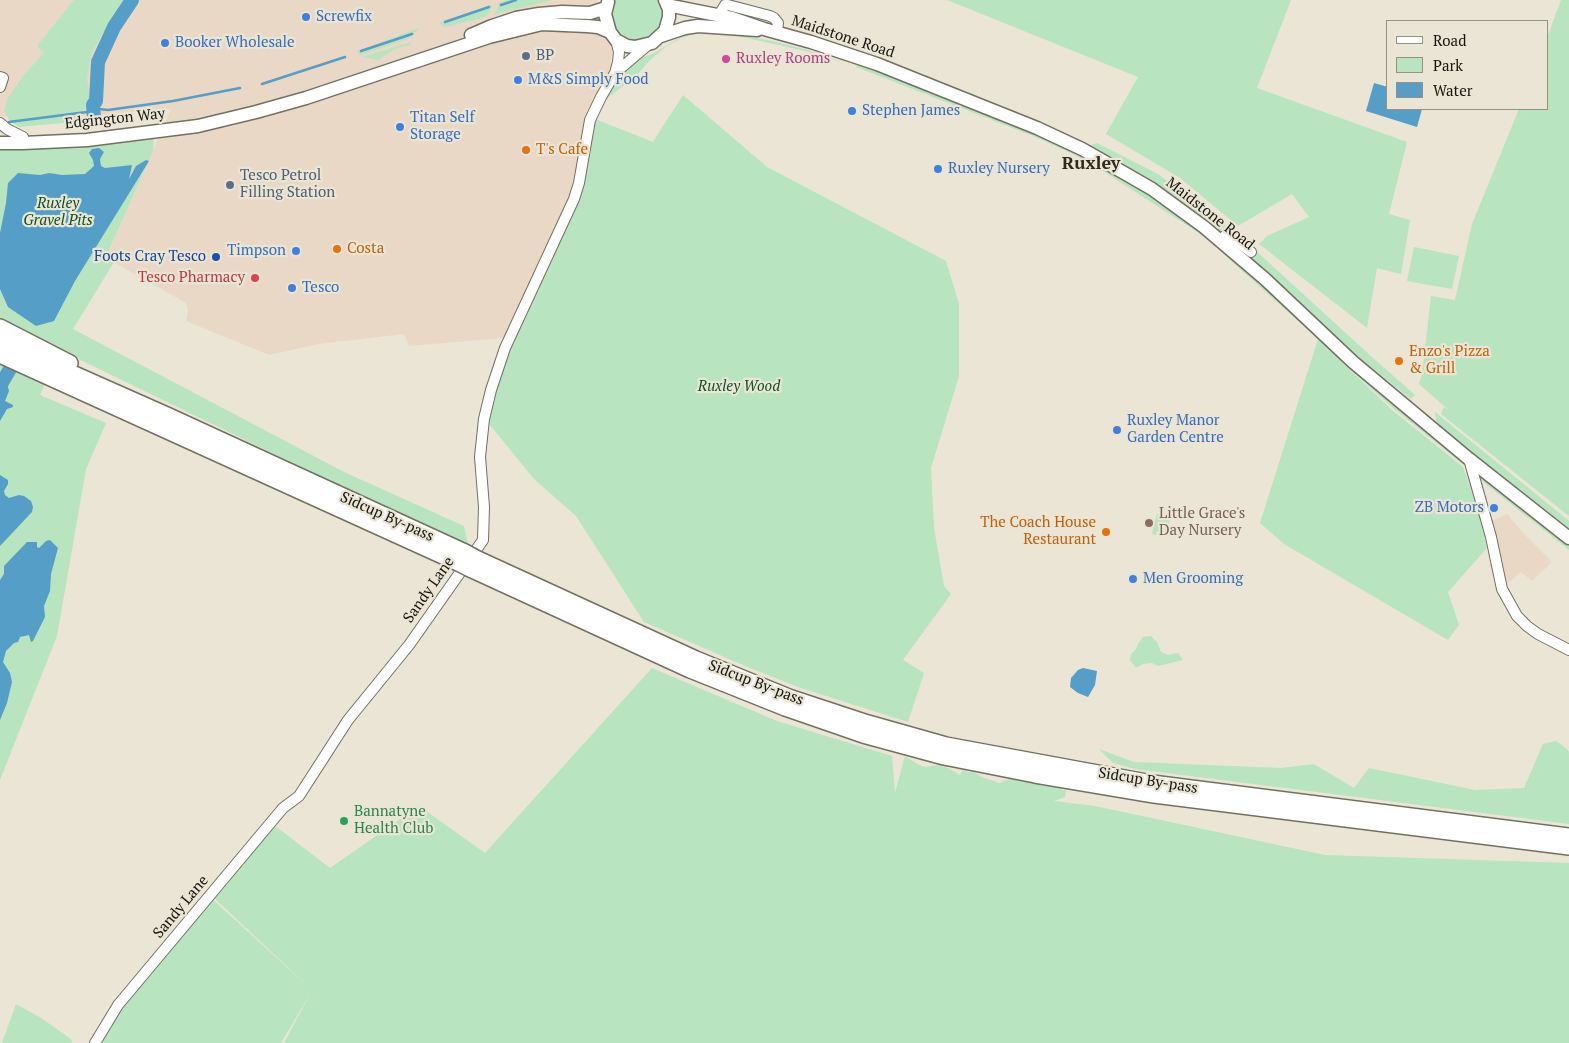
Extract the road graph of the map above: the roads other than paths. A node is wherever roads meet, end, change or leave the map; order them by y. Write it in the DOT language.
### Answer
graph roads {
  1 [pos="666,2"];
  2 [pos="607,3"];
  3 [pos="770,31"];
  4 [pos="488,33"];
  5 [pos="613,36"];
  6 [pos="661,36"];
  7 [pos="648,45"];
  8 [pos="615,73"];
  9 [pos="356,78"];
  10 [pos="255,109"];
  11 [pos="233,117"];
  12 [pos="0,123"];
  13 [pos="151,126"];
  14 [pos="0,136"];
  15 [pos="24,137"];
  16 [pos="0,143"];
  17 [pos="1220,240"];
  18 [pos="1251,252"];
  19 [pos="0,327"];
  20 [pos="0,341"];
  21 [pos="0,355"];
  22 [pos="0,361"];
  23 [pos="52,366"];
  24 [pos="1469,458"];
  25 [pos="1569,538"];
  26 [pos="468,561"];
  27 [pos="1569,650"];
  28 [pos="1569,836"];
  29 [pos="1569,847"];
  30 [pos="95,1043"];
  1 -- 3 [label="main road, Maidstone Road"];
  1 -- 6 [label="main road"];
  2 -- 4 [label="main road, Edgington Way"];
  2 -- 5 [label="main road"];
  3 -- 6 [label="main road, Maidstone Road"];
  3 -- 17 [label="main road, Maidstone Road"];
  4 -- 5 [label="main road, Edgington Way"];
  4 -- 9 [label="main road, Edgington Way"];
  4 -- 9 [label="main road, Edgington Way"];
  5 -- 7 [label="main road, Edgington Way"];
  5 -- 8 [label="street, Sandy Lane"];
  6 -- 7 [label="main road, Maidstone Road"];
  7 -- 8 [label="street, Sandy Lane"];
  8 -- 30 [label="street, Sandy Lane"];
  9 -- 10 [label="main road, Edgington Way"];
  9 -- 10 [label="main road, Edgington Way"];
  10 -- 11 [label="main road, Edgington Way"];
  10 -- 13 [label="main road, Edgington Way"];
  11 -- 13 [label="main road, Edgington Way"];
  11 -- 16 [label="main road, Edgington Way"];
  12 -- 15 [label="street"];
  13 -- 15 [label="main road, Edgington Way"];
  14 -- 15 [label="main road, Edgington Way"];
  17 -- 18 [label="street"];
  17 -- 24 [label="main road, Maidstone Road"];
  19 -- 23 [label="highway"];
  20 -- 23 [label="highway, Sidcup By-pass"];
  21 -- 23 [label="highway, Sidcup By-pass"];
  22 -- 23 [label="highway"];
  23 -- 26 [label="highway, Sidcup By-pass"];
  23 -- 26 [label="highway, Sidcup By-pass"];
  24 -- 25 [label="main road, Maidstone Road"];
  24 -- 27 [label="street"];
  26 -- 28 [label="highway, Sidcup By-pass"];
  26 -- 29 [label="highway, Sidcup By-pass"];
}
